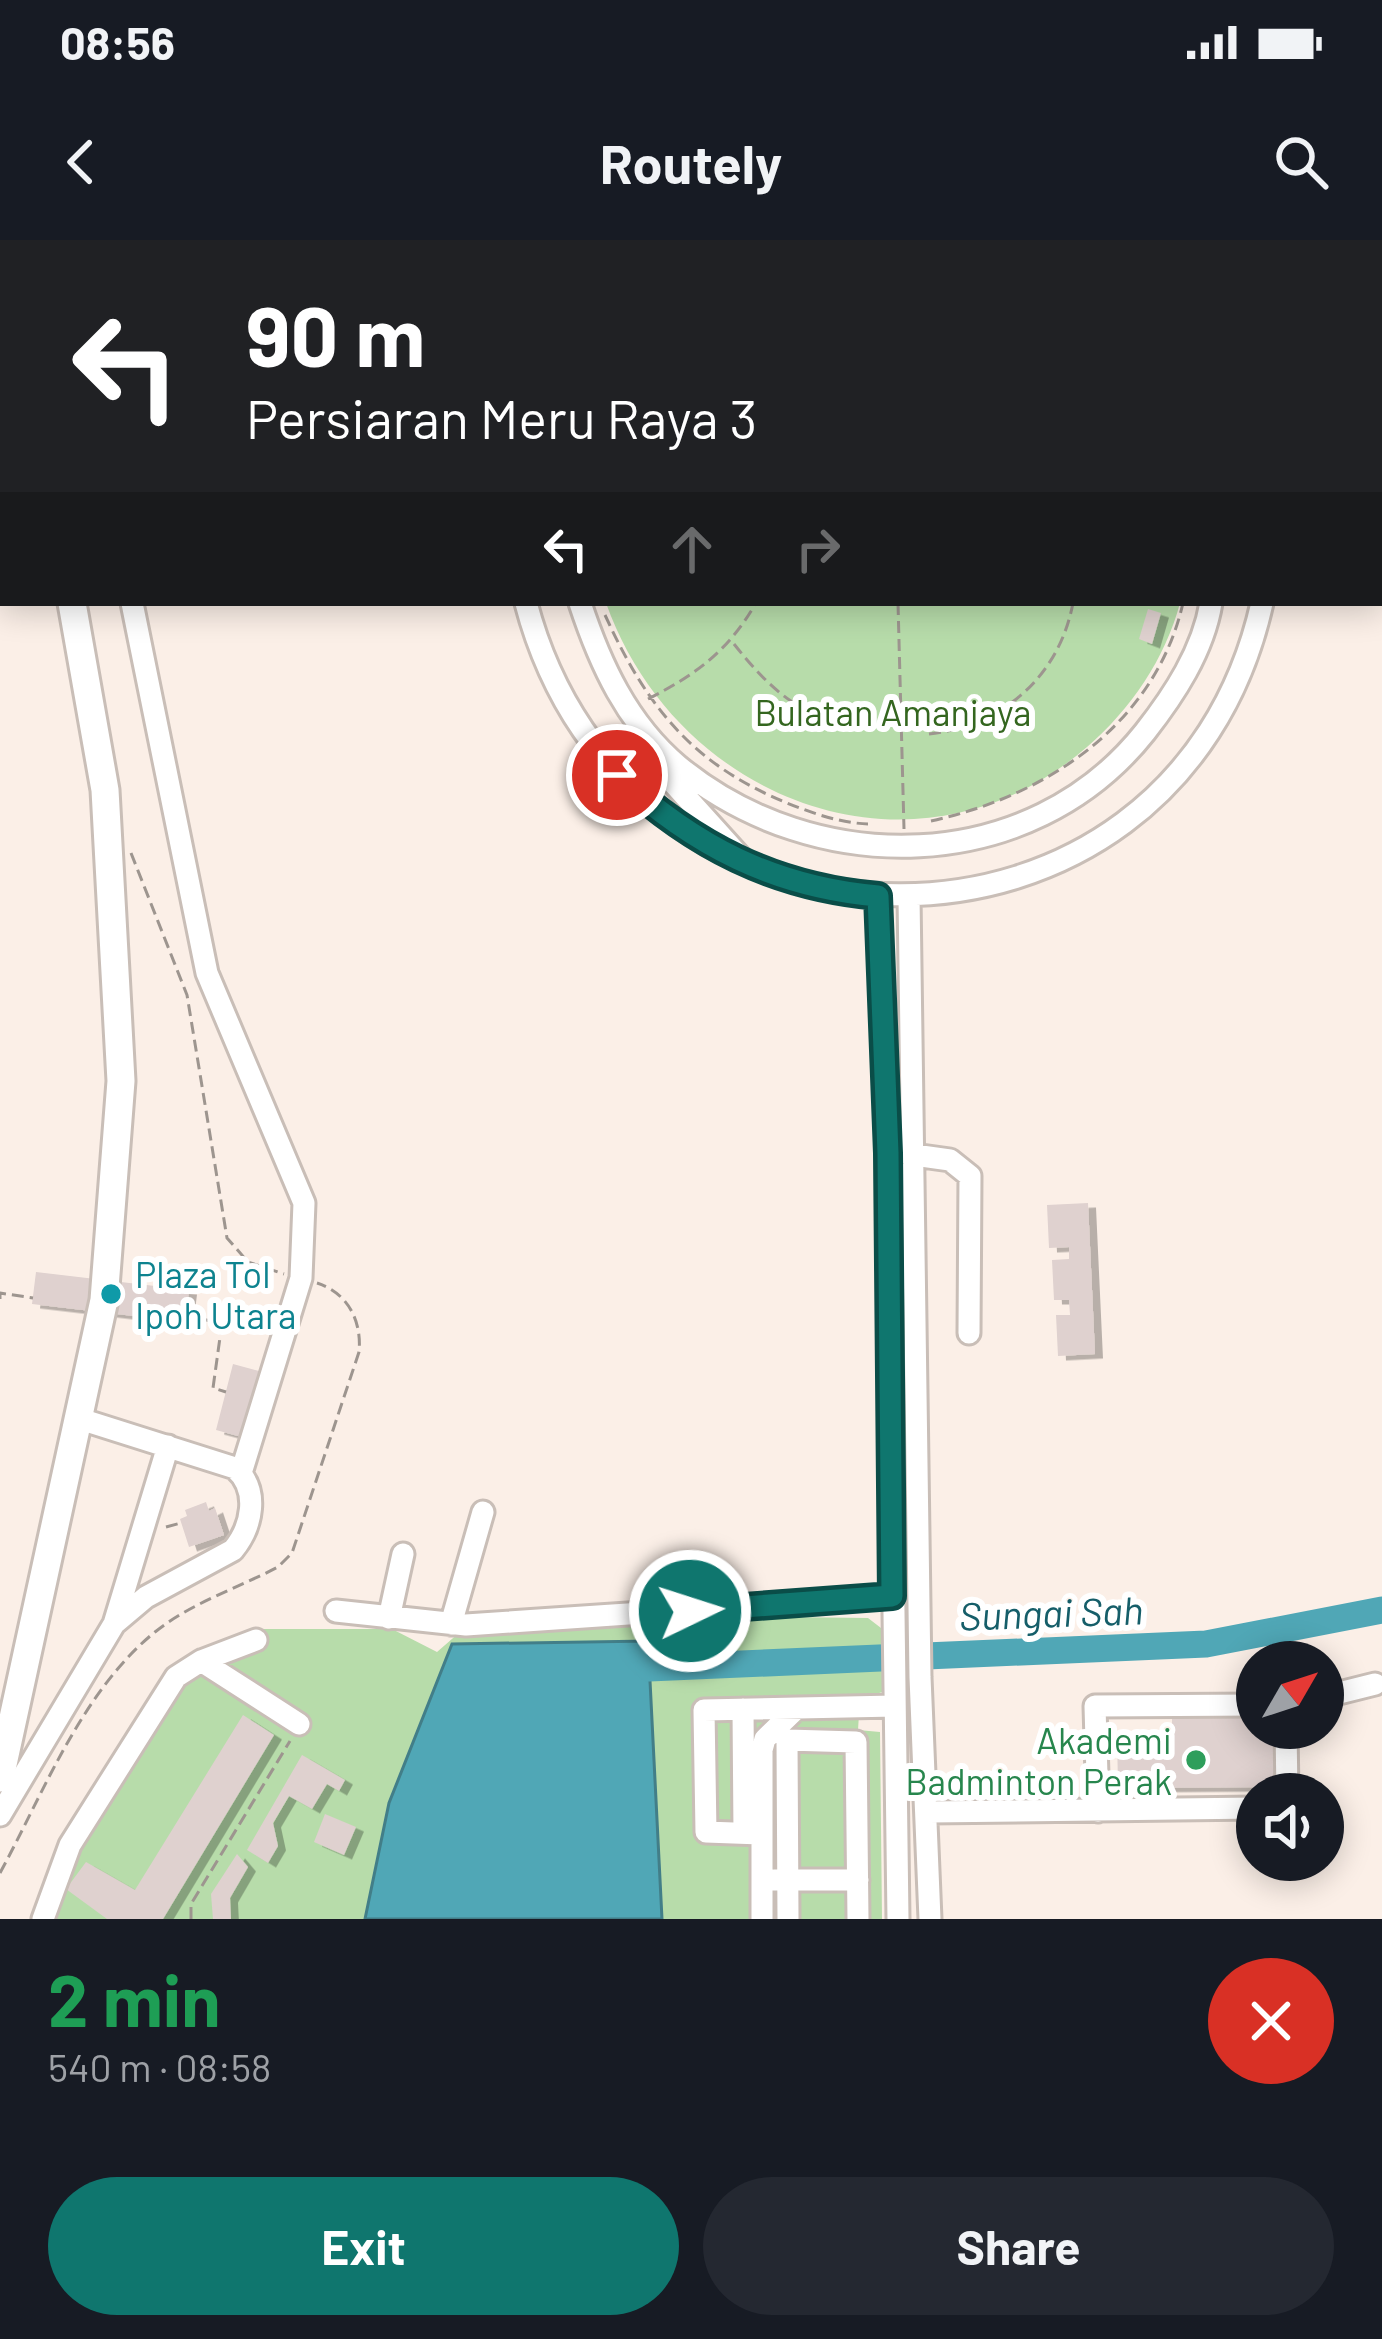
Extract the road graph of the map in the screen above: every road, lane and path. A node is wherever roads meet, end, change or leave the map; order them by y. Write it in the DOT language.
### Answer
graph roads {
  1 [pos="73,606"];
  2 [pos="133,606"];
  3 [pos="527,606"];
  4 [pos="581,606"];
  5 [pos="601,606"];
  6 [pos="754,606"];
  7 [pos="898,606"];
  8 [pos="1072,606"];
  9 [pos="1182,606"];
  10 [pos="1210,606"];
  11 [pos="1261,606"];
  12 [pos="733,642"];
  13 [pos="598,659"];
  14 [pos="648,699"];
  15 [pos="866,723"];
  16 [pos="929,734"];
  17 [pos="931,821"];
  18 [pos="868,824"];
  19 [pos="124,834"];
  20 [pos="905,850"];
  21 [pos="749,867"];
  22 [pos="878,896"];
  23 [pos="909,896"];
  24 [pos="888,1153"];
  25 [pos="916,1154"];
  26 [pos="302,1278"];
  27 [pos="0,1296"];
  28 [pos="33,1298"];
  29 [pos="186,1316"];
  30 [pos="969,1333"];
  31 [pos="226,1392"];
  32 [pos="77,1418"];
  33 [pos="168,1446"];
  34 [pos="241,1473"];
  35 [pos="483,1512"];
  36 [pos="181,1523"];
  37 [pos="168,1527"];
  38 [pos="403,1554"];
  39 [pos="892,1596"];
  40 [pos="335,1611"];
  41 [pos="389,1618"];
  42 [pos="115,1624"];
  43 [pos="451,1624"];
  44 [pos="256,1640"];
  45 [pos="201,1661"];
  46 [pos="1375,1684"];
  47 [pos="1344,1692"];
  48 [pos="1236,1705"];
  49 [pos="895,1706"];
  50 [pos="743,1709"];
  51 [pos="795,1709"];
  52 [pos="295,1731"];
  53 [pos="743,1773"];
  54 [pos="716,1774"];
  55 [pos="0,1778"];
  56 [pos="1236,1808"];
  57 [pos="1099,1810"];
  58 [pos="929,1812"];
  59 [pos="0,1815"];
  60 [pos="752,1834"];
  61 [pos="0,1873"];
  62 [pos="761,1880"];
  63 [pos="788,1880"];
  64 [pos="858,1880"];
  65 [pos="43,1919"];
  66 [pos="191,1919"];
  67 [pos="762,1919"];
  68 [pos="788,1919"];
  69 [pos="859,1919"];
  70 [pos="898,1919"];
  71 [pos="930,1919"];
  1 -- 32 [label="main road"];
  2 -- 26 [label="street"];
  3 -- 21 [label="street"];
  4 -- 13 [label="street"];
  5 -- 14 [label="path"];
  6 -- 12 [label="path"];
  7 -- 20 [label="path"];
  8 -- 16 [label="path"];
  9 -- 17 [label="path"];
  10 -- 20 [label="street"];
  11 -- 23 [label="street"];
  12 -- 14 [label="path"];
  12 -- 15 [label="path"];
  13 -- 20 [label="street"];
  13 -- 21 [label="street"];
  14 -- 18 [label="path"];
  19 -- 26 [label="path"];
  21 -- 22 [label="street"];
  22 -- 23 [label="street"];
  22 -- 24 [label="street"];
  23 -- 25 [label="street"];
  24 -- 25 [label="street"];
  24 -- 39 [label="street"];
  25 -- 30 [label="street"];
  25 -- 58 [label="street"];
  26 -- 34 [label="street"];
  26 -- 61 [label="path"];
  27 -- 28 [label="path"];
  29 -- 31 [label="path"];
  32 -- 33 [label="street"];
  32 -- 55 [label="main road"];
  33 -- 34 [label="street"];
  33 -- 42 [label="street"];
  34 -- 42 [label="street"];
  35 -- 43 [label="street"];
  36 -- 37 [label="path"];
  38 -- 41 [label="street"];
  39 -- 43 [label="street"];
  39 -- 49 [label="street"];
  40 -- 41 [label="street"];
  41 -- 43 [label="street"];
  42 -- 59 [label="street"];
  44 -- 45 [label="street"];
  45 -- 52 [label="street"];
  45 -- 65 [label="street"];
  46 -- 47 [label="street"];
  48 -- 57 [label="street"];
  49 -- 51 [label="street"];
  49 -- 70 [label="street"];
  50 -- 51 [label="street"];
  50 -- 53 [label="street"];
  50 -- 60 [label="street"];
  51 -- 60 [label="street"];
  52 -- 66 [label="path"];
  53 -- 54 [label="street"];
  53 -- 54 [label="street"];
  53 -- 54 [label="street"];
  53 -- 60 [label="street"];
  56 -- 57 [label="street"];
  57 -- 58 [label="street"];
  58 -- 71 [label="street"];
  60 -- 62 [label="street"];
  62 -- 63 [label="street"];
  62 -- 67 [label="street"];
  63 -- 64 [label="street"];
  63 -- 64 [label="street"];
  63 -- 68 [label="street"];
  64 -- 69 [label="street"];
}
